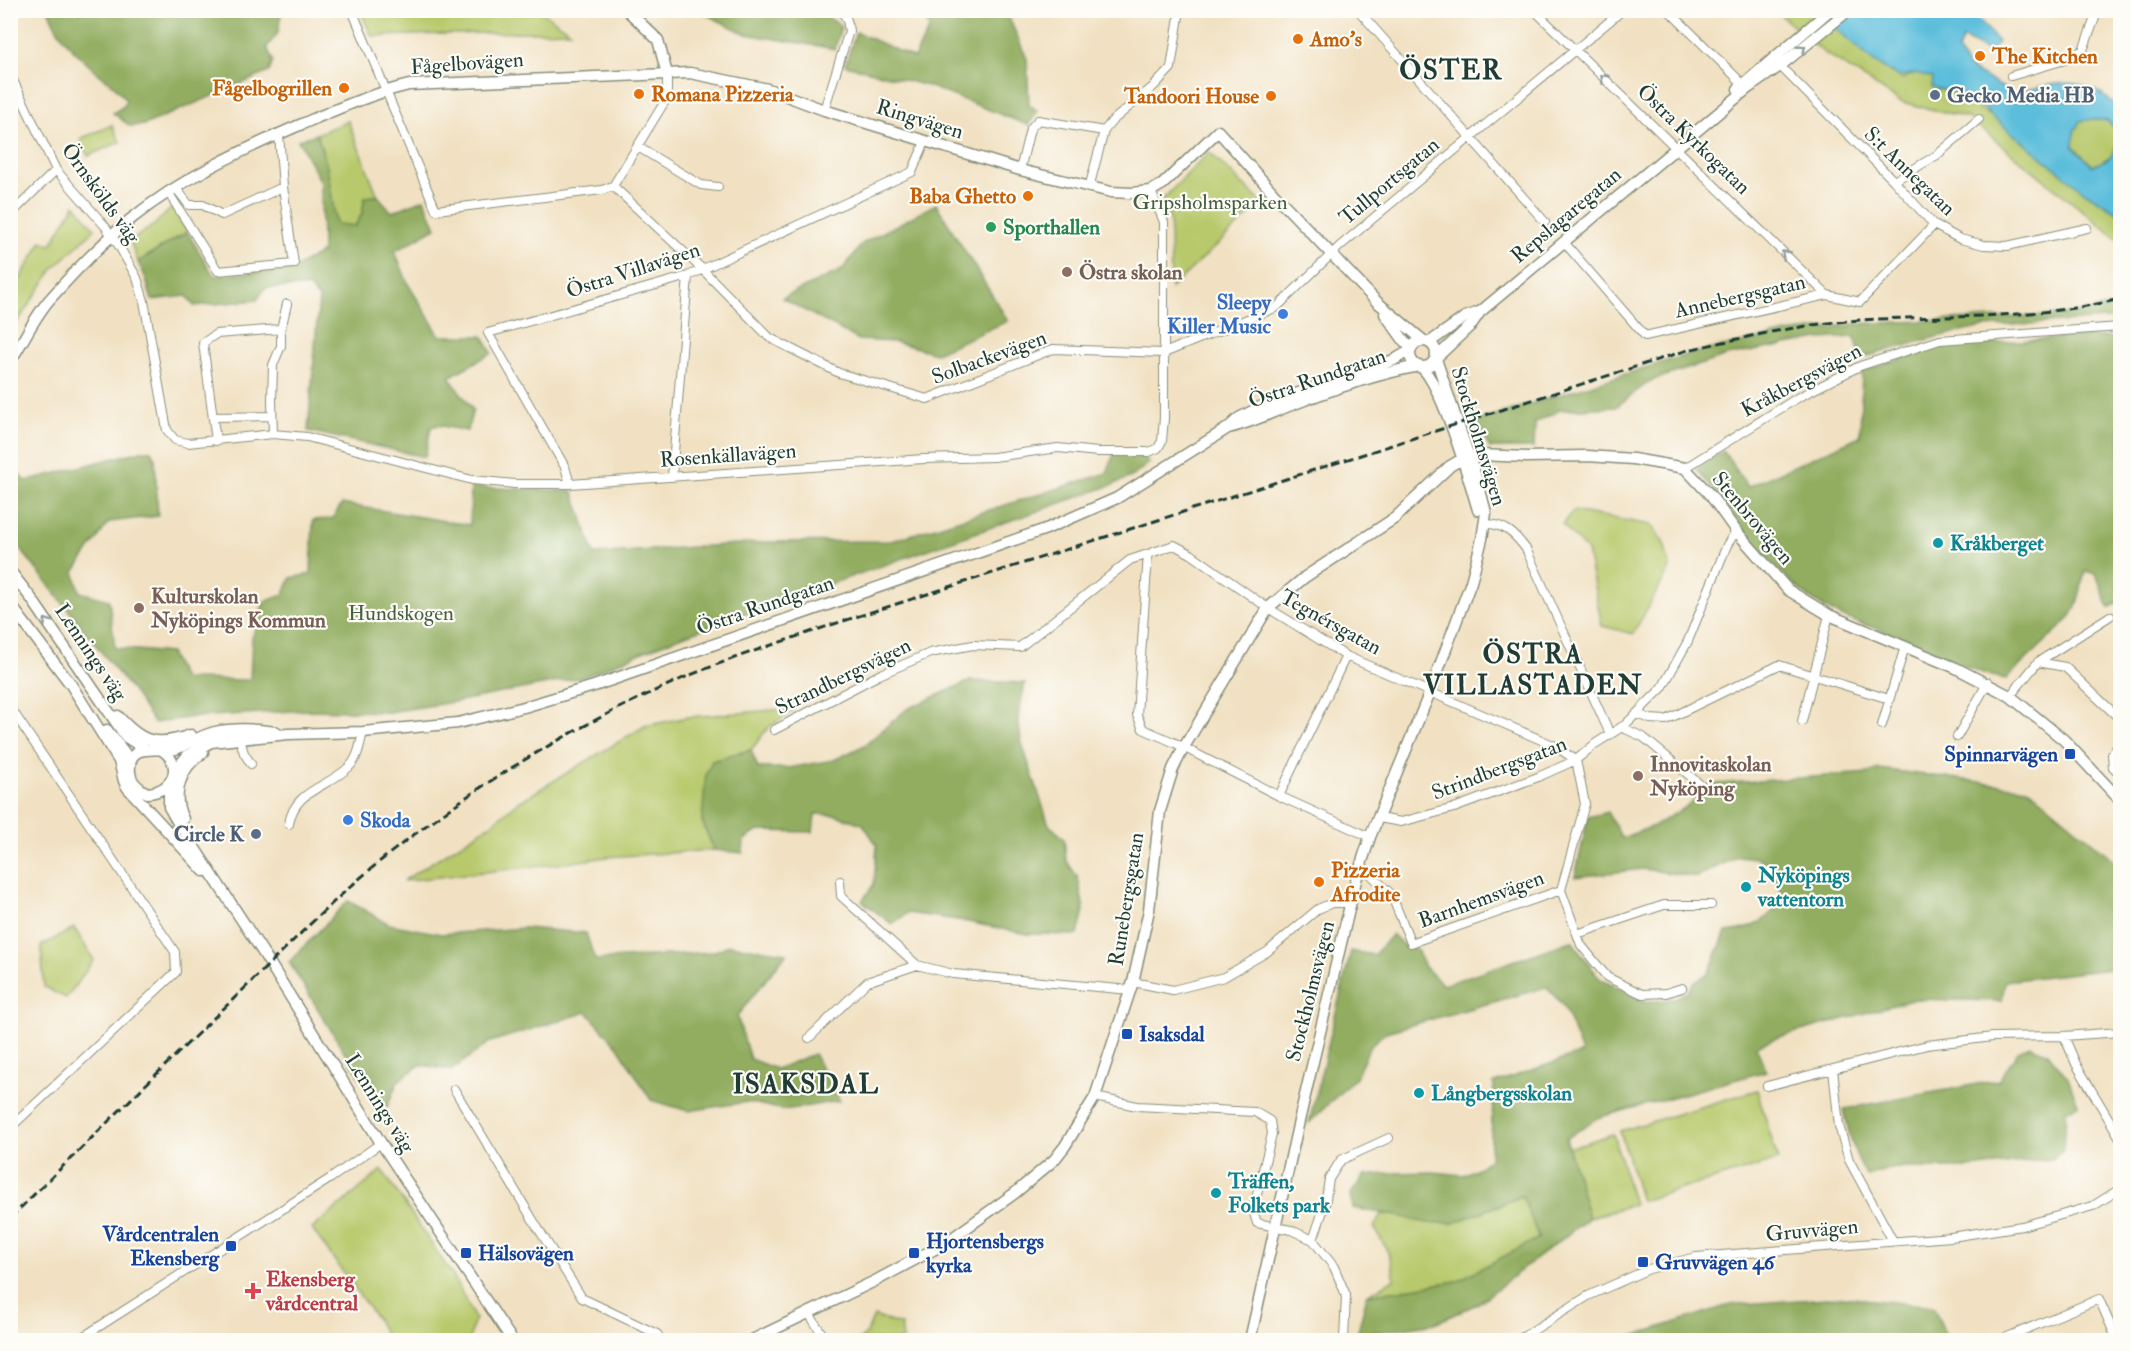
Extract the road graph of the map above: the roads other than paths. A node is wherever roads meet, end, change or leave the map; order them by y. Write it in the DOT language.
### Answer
graph roads {
  1 [pos="352,10"];
  2 [pos="627,10"];
  3 [pos="841,10"];
  4 [pos="1180,10"];
  5 [pos="1358,10"];
  6 [pos="1534,10"];
  7 [pos="1623,10"];
  8 [pos="1668,10"];
  9 [pos="1830,10"];
  10 [pos="1849,10"];
  11 [pos="2098,10"];
  12 [pos="1576,50"];
  13 [pos="1776,62"];
  14 [pos="10,74"];
  15 [pos="667,74"];
  16 [pos="2011,76"];
  17 [pos="1743,84"];
  18 [pos="13,86"];
  19 [pos="385,91"];
  20 [pos="824,110"];
  21 [pos="1980,119"];
  22 [pos="1104,131"];
  23 [pos="279,134"];
  24 [pos="1471,136"];
  25 [pos="926,142"];
  26 [pos="638,147"];
  27 [pos="1677,147"];
  28 [pos="56,170"];
  29 [pos="1020,170"];
  30 [pos="1894,181"];
  31 [pos="613,186"];
  32 [pos="718,186"];
  33 [pos="283,187"];
  34 [pos="1089,188"];
  35 [pos="172,190"];
  36 [pos="1151,192"];
  37 [pos="10,215"];
  38 [pos="1545,222"];
  39 [pos="1934,225"];
  40 [pos="2087,228"];
  41 [pos="112,236"];
  42 [pos="1563,242"];
  43 [pos="1332,253"];
  44 [pos="701,268"];
  45 [pos="688,276"];
  46 [pos="1827,294"];
  47 [pos="1377,302"];
  48 [pos="287,304"];
  49 [pos="1480,312"];
  50 [pos="2121,327"];
  51 [pos="281,329"];
  52 [pos="1427,342"];
  53 [pos="1411,349"];
  54 [pos="1164,353"];
  55 [pos="1436,358"];
  56 [pos="10,361"];
  57 [pos="1420,367"];
  58 [pos="272,416"];
  59 [pos="213,417"];
  60 [pos="1228,428"];
  61 [pos="273,434"];
  62 [pos="175,440"];
  63 [pos="216,441"];
  64 [pos="1466,458"];
  65 [pos="1685,468"];
  66 [pos="672,477"];
  67 [pos="570,484"];
  68 [pos="1484,524"];
  69 [pos="1736,531"];
  70 [pos="1148,554"];
  71 [pos="10,571"];
  72 [pos="10,604"];
  73 [pos="1268,608"];
  74 [pos="1829,615"];
  75 [pos="2110,616"];
  76 [pos="1905,646"];
  77 [pos="1346,656"];
  78 [pos="2038,662"];
  79 [pos="79,671"];
  80 [pos="1813,676"];
  81 [pos="68,680"];
  82 [pos="1988,682"];
  83 [pos="1431,692"];
  84 [pos="2010,696"];
  85 [pos="1889,699"];
  86 [pos="10,707"];
  87 [pos="1638,714"];
  88 [pos="2121,719"];
  89 [pos="1802,721"];
  90 [pos="1882,725"];
  91 [pos="1622,727"];
  92 [pos="774,730"];
  93 [pos="215,732"];
  94 [pos="363,732"];
  95 [pos="288,734"];
  96 [pos="1610,734"];
  97 [pos="1957,737"];
  98 [pos="240,740"];
  99 [pos="2121,741"];
  100 [pos="1184,747"];
  101 [pos="145,749"];
  102 [pos="160,749"];
  103 [pos="1576,760"];
  104 [pos="130,764"];
  105 [pos="251,764"];
  106 [pos="174,772"];
  107 [pos="2121,774"];
  108 [pos="169,784"];
  109 [pos="1702,786"];
  110 [pos="140,789"];
  111 [pos="1279,796"];
  112 [pos="2121,800"];
  113 [pos="1379,818"];
  114 [pos="289,824"];
  115 [pos="1370,837"];
  116 [pos="1361,865"];
  117 [pos="840,881"];
  118 [pos="217,884"];
  119 [pos="1561,890"];
  120 [pos="1351,903"];
  121 [pos="1711,905"];
  122 [pos="1577,934"];
  123 [pos="916,966"];
  124 [pos="1131,986"];
  125 [pos="1682,988"];
  126 [pos="2121,1032"];
  127 [pos="2064,1036"];
  128 [pos="809,1038"];
  129 [pos="1833,1069"];
  130 [pos="1767,1086"];
  131 [pos="454,1089"];
  132 [pos="1095,1097"];
  133 [pos="10,1128"];
  134 [pos="1389,1138"];
  135 [pos="2121,1138"];
  136 [pos="381,1143"];
  137 [pos="2121,1189"];
  138 [pos="1275,1227"];
  139 [pos="1312,1240"];
  140 [pos="1893,1241"];
  141 [pos="808,1312"];
  142 [pos="78,1341"];
  143 [pos="512,1341"];
  144 [pos="662,1341"];
  145 [pos="752,1341"];
  146 [pos="826,1341"];
  147 [pos="1250,1341"];
  148 [pos="1344,1341"];
  149 [pos="1518,1341"];
  150 [pos="2000,1341"];
  151 [pos="2117,1341"];
  1 -- 19 [label="street"];
  2 -- 15 [label="street"];
  3 -- 20 [label="street"];
  4 -- 22 [label="street"];
  5 -- 24 [label="street"];
  6 -- 12 [label="street, Östra Kyrkogatan"];
  7 -- 12 [label="street, Tullportsgatan"];
  8 -- 17 [label="street"];
  9 -- 13 [label="street, Repslagaregatan"];
  13 -- 10 [label="street, Repslagaregatan, one-way"];
  11 -- 16 [label="street"];
  12 -- 24 [label="street, Tullportsgatan"];
  27 -- 12 [label="street, Östra Kyrkogatan, one-way"];
  13 -- 17 [label="street, Repslagaregatan"];
  13 -- 27 [label="street, Repslagaregatan"];
  13 -- 30 [label="street, S:t Annegatan"];
  14 -- 18 [label="street, Örnskölds väg"];
  15 -- 19 [label="street, Fågelbovägen"];
  15 -- 20 [label="street, Ringvägen"];
  15 -- 26 [label="street"];
  17 -- 27 [label="street, Repslagaregatan"];
  18 -- 28 [label="street, Örnskölds väg"];
  19 -- 23 [label="street, Fågelbovägen"];
  19 -- 31 [label="street"];
  20 -- 25 [label="street, Ringvägen"];
  21 -- 30 [label="street"];
  22 -- 29 [label="street"];
  22 -- 34 [label="street"];
  23 -- 33 [label="street"];
  23 -- 35 [label="street, Fågelbovägen"];
  24 -- 38 [label="street"];
  24 -- 43 [label="street, Tullportsgatan"];
  25 -- 29 [label="street, Ringvägen"];
  25 -- 44 [label="street, Östra Villavägen"];
  26 -- 31 [label="street"];
  26 -- 32 [label="street"];
  27 -- 42 [label="street, Repslagaregatan"];
  46 -- 27 [label="street, Östra Kyrkogatan, one-way"];
  28 -- 37 [label="street"];
  28 -- 41 [label="street, Örnskölds väg"];
  29 -- 34 [label="street, Ringvägen"];
  30 -- 39 [label="street, S:t Annegatan"];
  31 -- 44 [label="street, Solbackevägen"];
  33 -- 35 [label="street"];
  33 -- 35 [label="street"];
  34 -- 36 [label="street, Ringvägen"];
  35 -- 41 [label="street, Fågelbovägen"];
  36 -- 43 [label="street"];
  36 -- 54 [label="street, Rosenkällavägen"];
  39 -- 40 [label="street, S:t Annegatan"];
  39 -- 46 [label="street, Annebergsgatan"];
  41 -- 56 [label="street, Fågelbovägen"];
  41 -- 62 [label="street, Örnskölds väg"];
  42 -- 46 [label="street, Annebergsgatan"];
  42 -- 49 [label="street, Repslagaregatan"];
  43 -- 47 [label="street"];
  43 -- 54 [label="street, Tullportsgatan"];
  44 -- 45 [label="street, Östra Villavägen"];
  44 -- 54 [label="street, Solbackevägen"];
  45 -- 66 [label="street"];
  45 -- 67 [label="street, Östra Villavägen"];
  47 -- 52 [label="street"];
  47 -- 53 [label="street"];
  48 -- 51 [label="street"];
  49 -- 52 [label="street, Repslagaregatan"];
  49 -- 55 [label="street, Repslagaregatan"];
  50 -- 65 [label="street, Kråkbergsvägen"];
  51 -- 58 [label="street"];
  51 -- 59 [label="street"];
  52 -- 53 [label="street"];
  52 -- 55 [label="street"];
  53 -- 57 [label="street"];
  53 -- 60 [label="street, Östra Rundgatan"];
  54 -- 66 [label="street, Rosenkällavägen"];
  55 -- 57 [label="street"];
  55 -- 64 [label="street, Stockholmsvägen"];
  57 -- 60 [label="street, Östra Rundgatan"];
  57 -- 64 [label="street, Stockholmsvägen"];
  58 -- 59 [label="street"];
  58 -- 61 [label="street"];
  59 -- 63 [label="street"];
  60 -- 94 [label="street, Östra Rundgatan"];
  61 -- 63 [label="street, Rosenkällavägen"];
  61 -- 67 [label="street, Rosenkällavägen"];
  62 -- 63 [label="street, Rosenkällavägen"];
  64 -- 65 [label="street, Stenbrovägen"];
  64 -- 68 [label="street, Stockholmsvägen"];
  64 -- 73 [label="street, Runebergsgatan"];
  65 -- 69 [label="street, Stenbrovägen"];
  66 -- 67 [label="street, Rosenkällavägen"];
  68 -- 83 [label="street, Stockholmsvägen"];
  68 -- 96 [label="street"];
  69 -- 74 [label="street, Stenbrovägen"];
  69 -- 87 [label="street, Strindbergsgatan"];
  70 -- 73 [label="street, Tegnérsgatan"];
  70 -- 92 [label="street, Strandbergsvägen"];
  70 -- 100 [label="street"];
  79 -- 71 [label="street, Lennings väg, one-way"];
  72 -- 81 [label="street, Lennings väg"];
  73 -- 77 [label="street, Tegnérsgatan"];
  73 -- 100 [label="street, Runebergsgatan"];
  74 -- 76 [label="street, Stenbrovägen"];
  74 -- 80 [label="street"];
  75 -- 78 [label="street"];
  76 -- 82 [label="street, Stenbrovägen"];
  76 -- 85 [label="street"];
  77 -- 83 [label="street, Tegnérsgatan"];
  77 -- 111 [label="street"];
  78 -- 84 [label="street"];
  78 -- 88 [label="street"];
  79 -- 93 [label="street"];
  79 -- 101 [label="street, Lennings väg"];
  80 -- 85 [label="street"];
  80 -- 87 [label="street"];
  80 -- 89 [label="street"];
  81 -- 104 [label="street, Lennings väg"];
  81 -- 118 [label="street, Lennings väg"];
  82 -- 84 [label="street, Stenbrovägen"];
  82 -- 97 [label="street"];
  83 -- 103 [label="street, Tegnérsgatan"];
  83 -- 113 [label="street, Stockholmsvägen"];
  84 -- 112 [label="street, Stenbrovägen"];
  85 -- 90 [label="street"];
  86 -- 133 [label="street"];
  87 -- 91 [label="street, Strindbergsgatan"];
  91 -- 96 [label="street, Strindbergsgatan"];
  91 -- 109 [label="street"];
  93 -- 95 [label="street, Östra Rundgatan"];
  93 -- 102 [label="street, Östra Rundgatan"];
  94 -- 95 [label="street, Östra Rundgatan"];
  94 -- 114 [label="street"];
  95 -- 98 [label="street, Östra Rundgatan"];
  96 -- 103 [label="street, Strindbergsgatan"];
  98 -- 105 [label="street"];
  98 -- 106 [label="street, Östra Rundgatan"];
  98 -- 118 [label="street"];
  99 -- 107 [label="street"];
  100 -- 111 [label="street"];
  100 -- 124 [label="street, Runebergsgatan"];
  101 -- 102 [label="street"];
  101 -- 104 [label="street"];
  102 -- 106 [label="street"];
  103 -- 113 [label="street, Strindbergsgatan"];
  103 -- 119 [label="street, Barnhemsvägen"];
  104 -- 110 [label="street"];
  106 -- 108 [label="street"];
  108 -- 110 [label="street"];
  108 -- 118 [label="street, Lennings väg"];
  110 -- 118 [label="street, Lennings väg"];
  111 -- 115 [label="street"];
  113 -- 115 [label="street, Stockholmsvägen"];
  115 -- 116 [label="street, Stockholmsvägen"];
  116 -- 119 [label="street, Barnhemsvägen"];
  116 -- 120 [label="street, Stockholmsvägen"];
  117 -- 123 [label="street"];
  118 -- 136 [label="street, Lennings väg"];
  119 -- 122 [label="street"];
  120 -- 124 [label="street"];
  120 -- 138 [label="street, Stockholmsvägen"];
  121 -- 122 [label="street"];
  122 -- 125 [label="street"];
  123 -- 124 [label="street"];
  123 -- 128 [label="street"];
  124 -- 132 [label="street, Runebergsgatan"];
  126 -- 127 [label="street"];
  127 -- 129 [label="street"];
  127 -- 135 [label="street"];
  129 -- 130 [label="street"];
  129 -- 140 [label="street"];
  131 -- 144 [label="street"];
  132 -- 138 [label="street"];
  132 -- 141 [label="street, Runebergsgatan"];
  134 -- 139 [label="street"];
  136 -- 142 [label="street"];
  136 -- 143 [label="street, Lennings väg"];
  137 -- 140 [label="street, Gruvvägen"];
  138 -- 139 [label="street"];
  138 -- 147 [label="street, Stockholmsvägen"];
  139 -- 148 [label="street"];
  140 -- 149 [label="street, Gruvvägen"];
  141 -- 145 [label="street, Runebergsgatan"];
  141 -- 146 [label="street"];
  150 -- 151 [label="street"];
}
